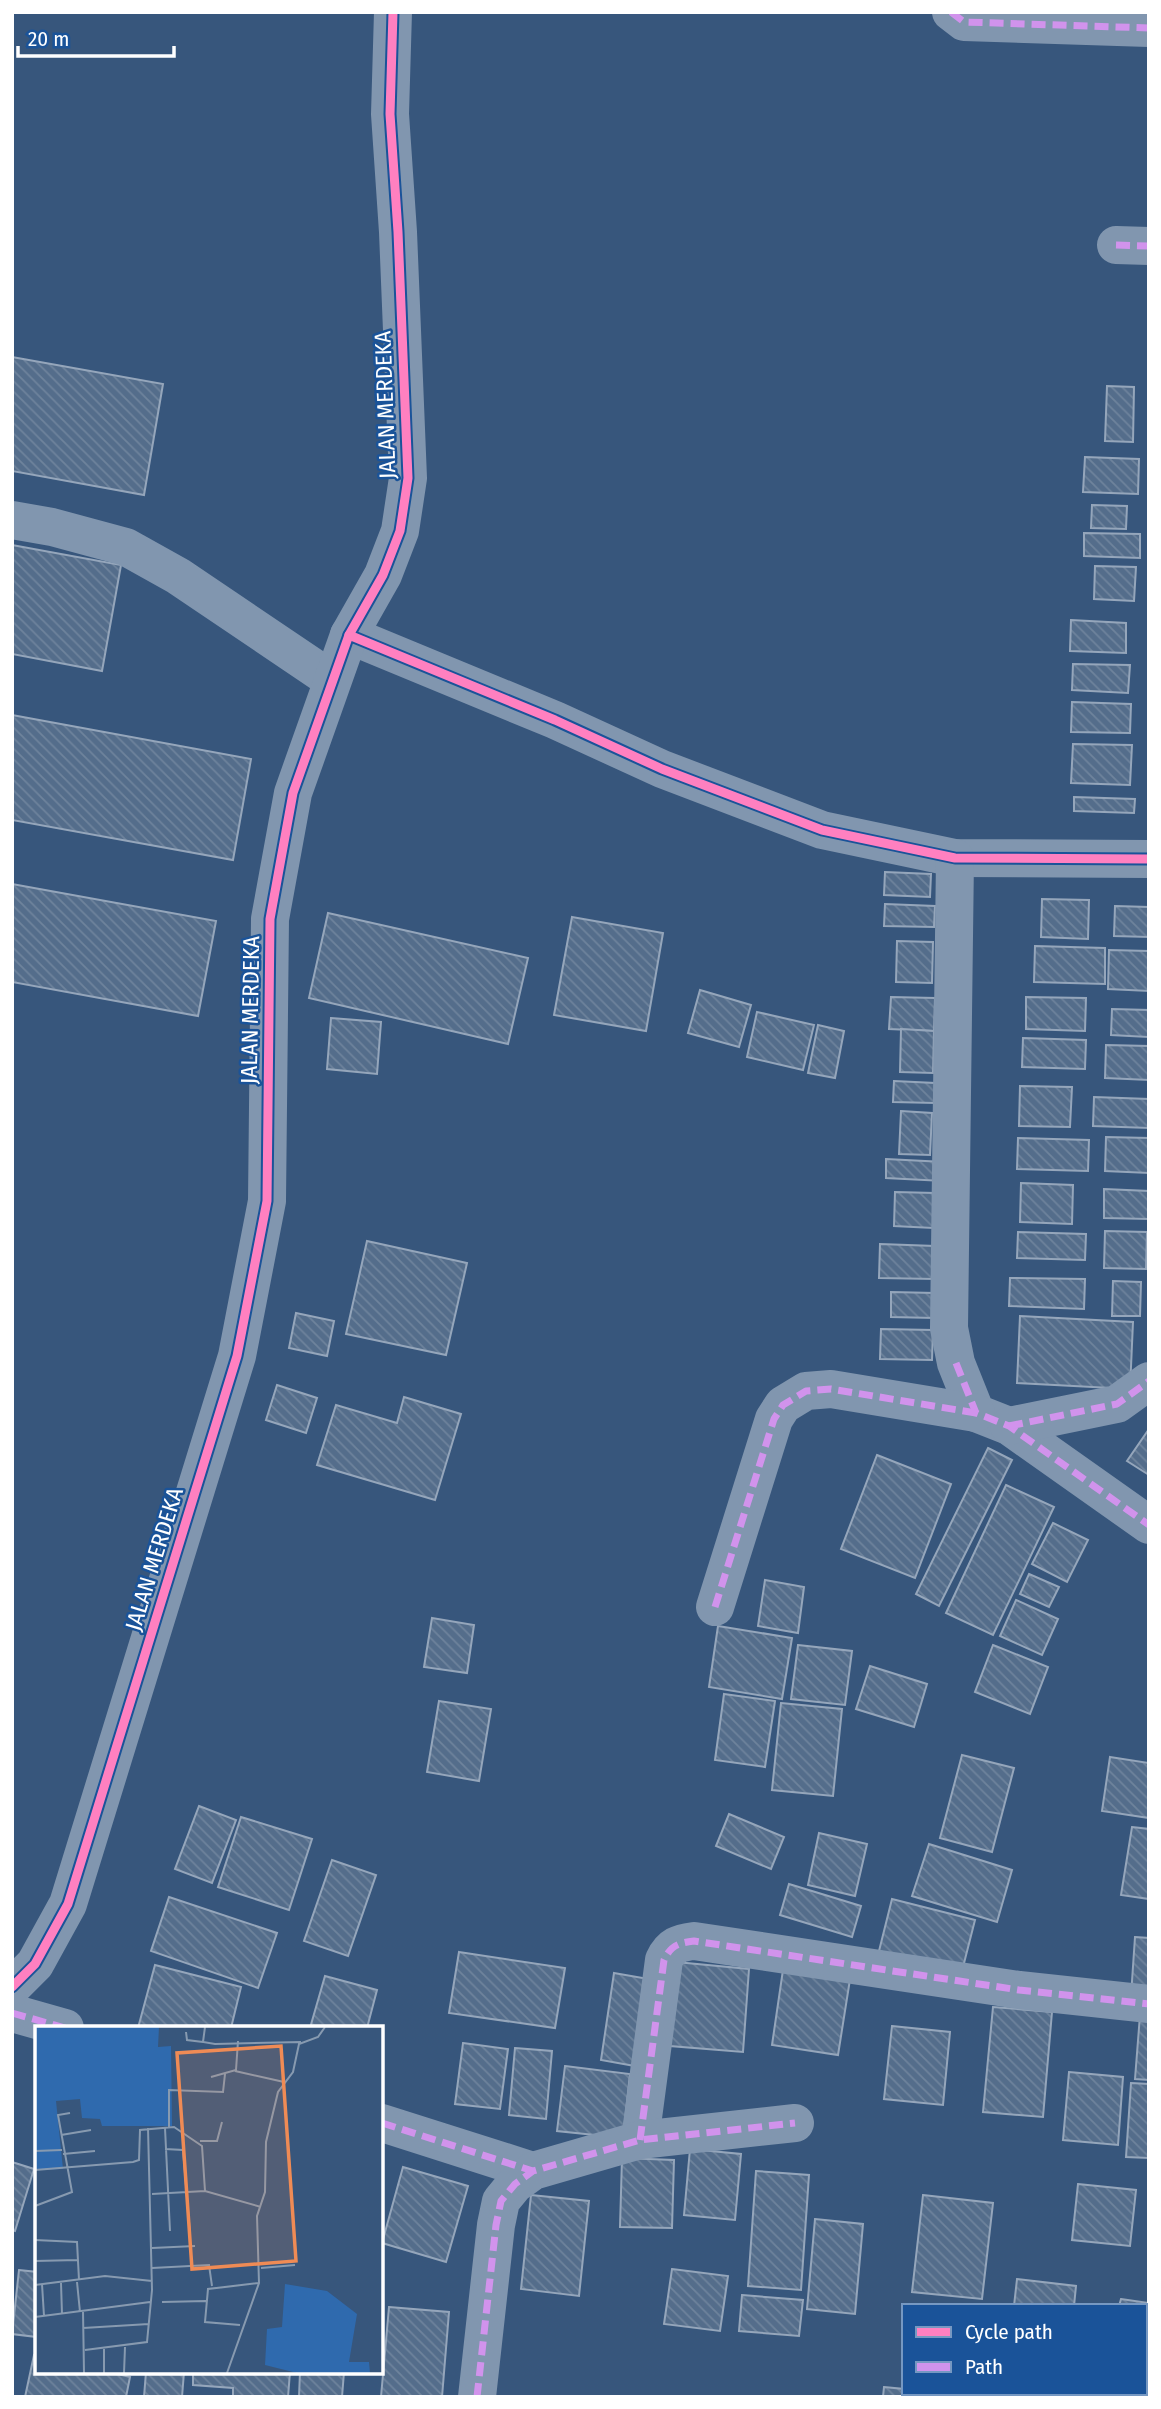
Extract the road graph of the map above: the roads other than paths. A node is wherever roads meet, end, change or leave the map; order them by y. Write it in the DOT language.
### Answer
graph roads {
  1 [pos="393,12"];
  2 [pos="951,12"];
  3 [pos="1149,28"];
  4 [pos="12,520"];
  5 [pos="349,635"];
  6 [pos="332,680"];
  7 [pos="956,858"];
  8 [pos="1149,859"];
  9 [pos="1149,1381"];
  10 [pos="993,1420"];
  11 [pos="1149,1525"];
  12 [pos="715,1607"];
  13 [pos="12,1987"];
  14 [pos="1149,2004"];
  15 [pos="12,2013"];
  16 [pos="58,2026"];
  17 [pos="383,2123"];
  18 [pos="794,2123"];
  19 [pos="640,2140"];
  20 [pos="533,2171"];
  21 [pos="477,2397"];
  1 -- 5 [label="street, JALAN MERDEKA"];
  2 -- 3 [label="street"];
  4 -- 6 [label="street"];
  5 -- 6 [label="street, JALAN MERDEKA"];
  5 -- 7 [label="street"];
  6 -- 13 [label="street, JALAN MERDEKA"];
  7 -- 8 [label="street"];
  7 -- 10 [label="street"];
  9 -- 10 [label="street"];
  10 -- 11 [label="street"];
  10 -- 12 [label="street"];
  14 -- 19 [label="street"];
  15 -- 16 [label="street"];
  17 -- 20 [label="street"];
  18 -- 19 [label="street"];
  19 -- 20 [label="street"];
  20 -- 21 [label="street"];
}
